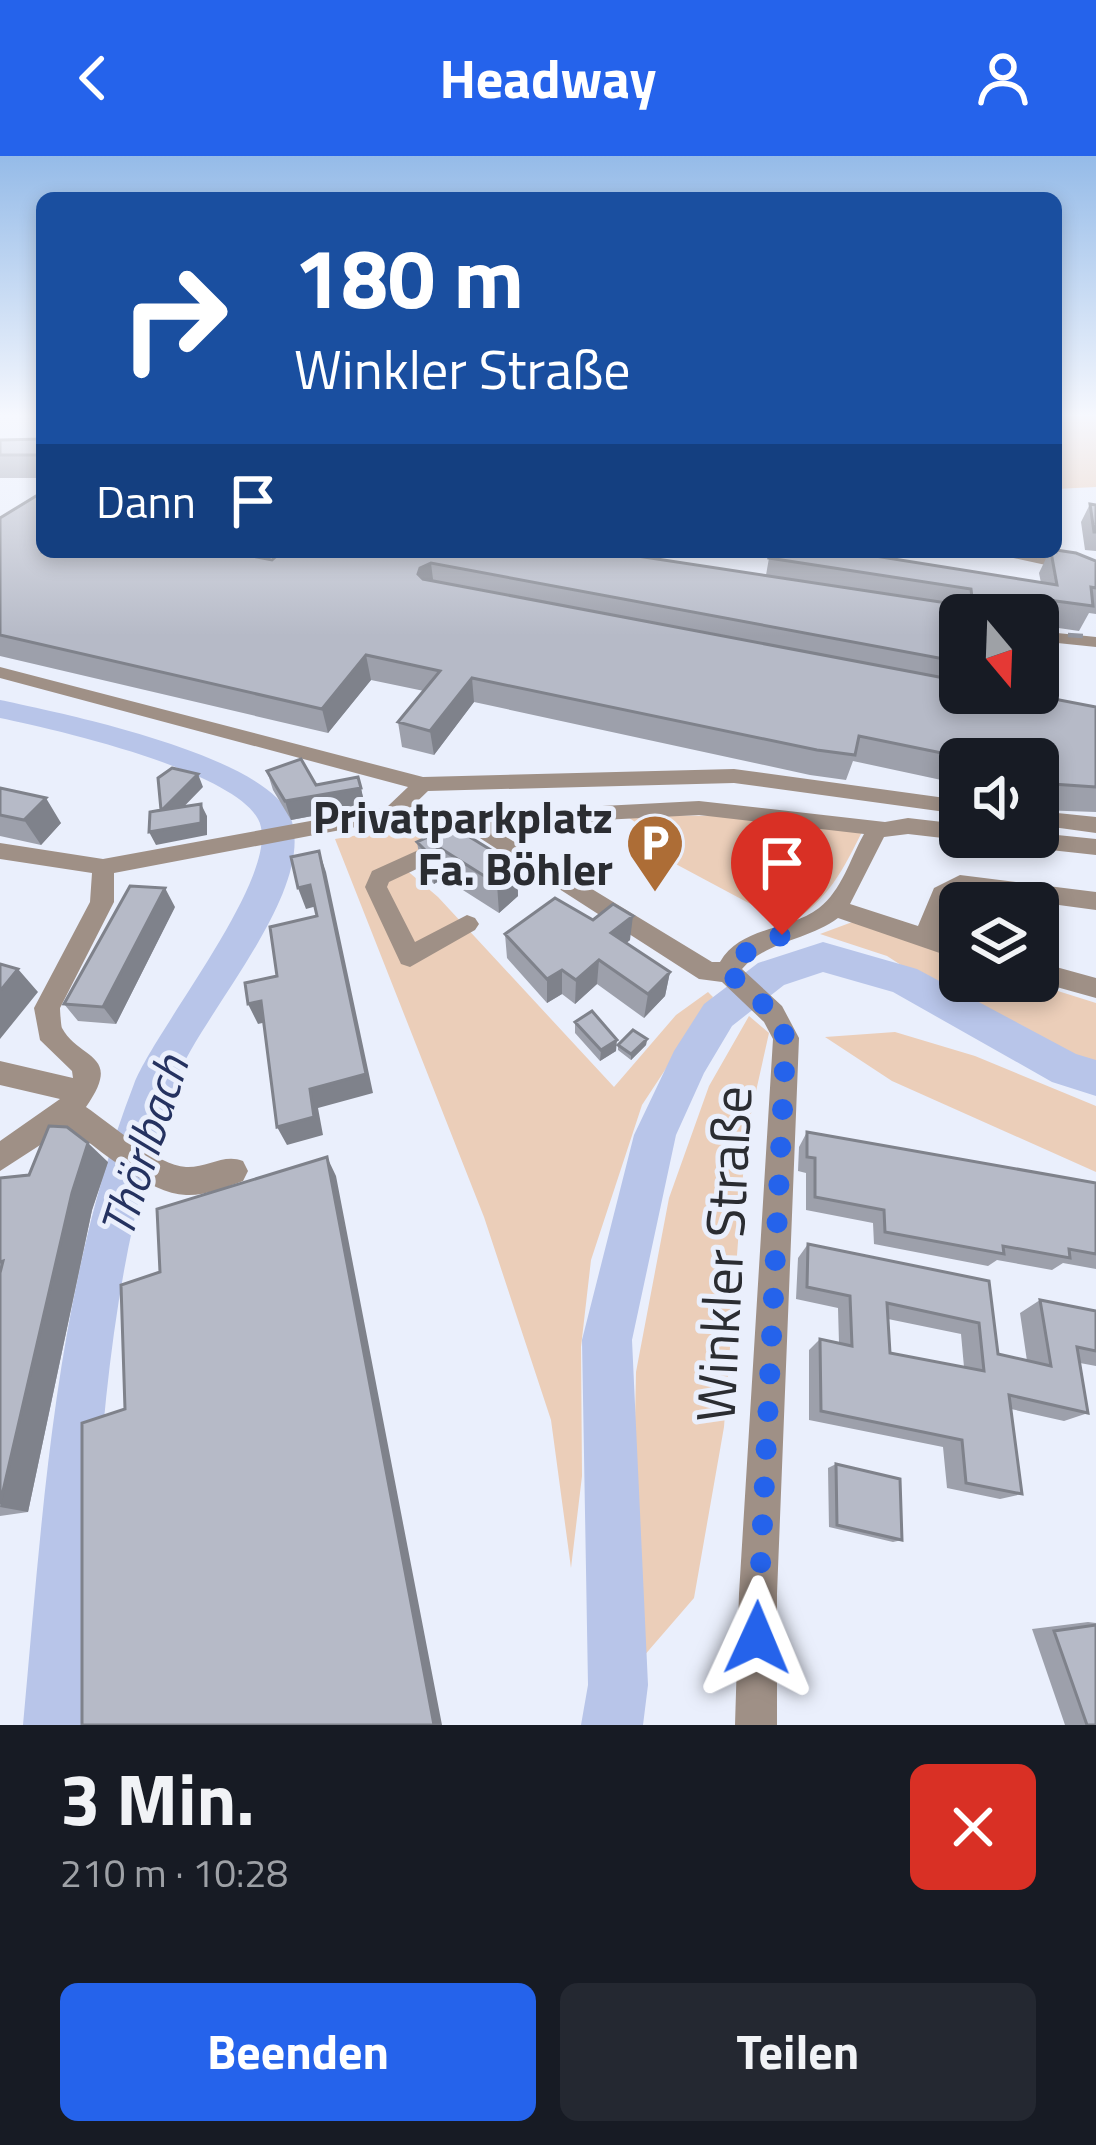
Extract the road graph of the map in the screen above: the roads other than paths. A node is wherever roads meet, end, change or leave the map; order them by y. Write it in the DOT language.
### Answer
graph roads {
  1 [pos="1033,558"];
  2 [pos="1096,581"];
  3 [pos="1059,638"];
  4 [pos="1096,642"];
  5 [pos="0,672"];
  6 [pos="423,784"];
  7 [pos="939,804"];
  8 [pos="1059,821"];
  9 [pos="1096,826"];
  10 [pos="883,829"];
  11 [pos="480,830"];
  12 [pos="939,831"];
  13 [pos="1059,843"];
  14 [pos="1096,847"];
  15 [pos="0,850"];
  16 [pos="104,867"];
  17 [pos="1096,901"];
  18 [pos="836,908"];
  19 [pos="467,924"];
  20 [pos="925,940"];
  21 [pos="939,944"];
  22 [pos="730,977"];
  23 [pos="1059,978"];
  24 [pos="1096,988"];
  25 [pos="0,1073"];
  26 [pos="74,1102"];
  27 [pos="0,1157"];
  28 [pos="233,1171"];
  29 [pos="756,1725"];
  1 -- 2 [label="street"];
  3 -- 4 [label="street"];
  5 -- 6 [label="street"];
  6 -- 7 [label="street"];
  6 -- 16 [label="street"];
  8 -- 9 [label="street"];
  10 -- 11 [label="street"];
  10 -- 12 [label="street"];
  10 -- 18 [label="street"];
  11 -- 19 [label="street"];
  11 -- 22 [label="street, Winkler Straße"];
  13 -- 14 [label="street"];
  15 -- 16 [label="street"];
  16 -- 26 [label="street"];
  17 -- 20 [label="street"];
  18 -- 20 [label="street"];
  18 -- 22 [label="street"];
  20 -- 21 [label="street"];
  22 -- 29 [label="street, Winkler Straße"];
  23 -- 24 [label="street"];
  25 -- 26 [label="street"];
  26 -- 27 [label="street"];
  26 -- 28 [label="street"];
}
